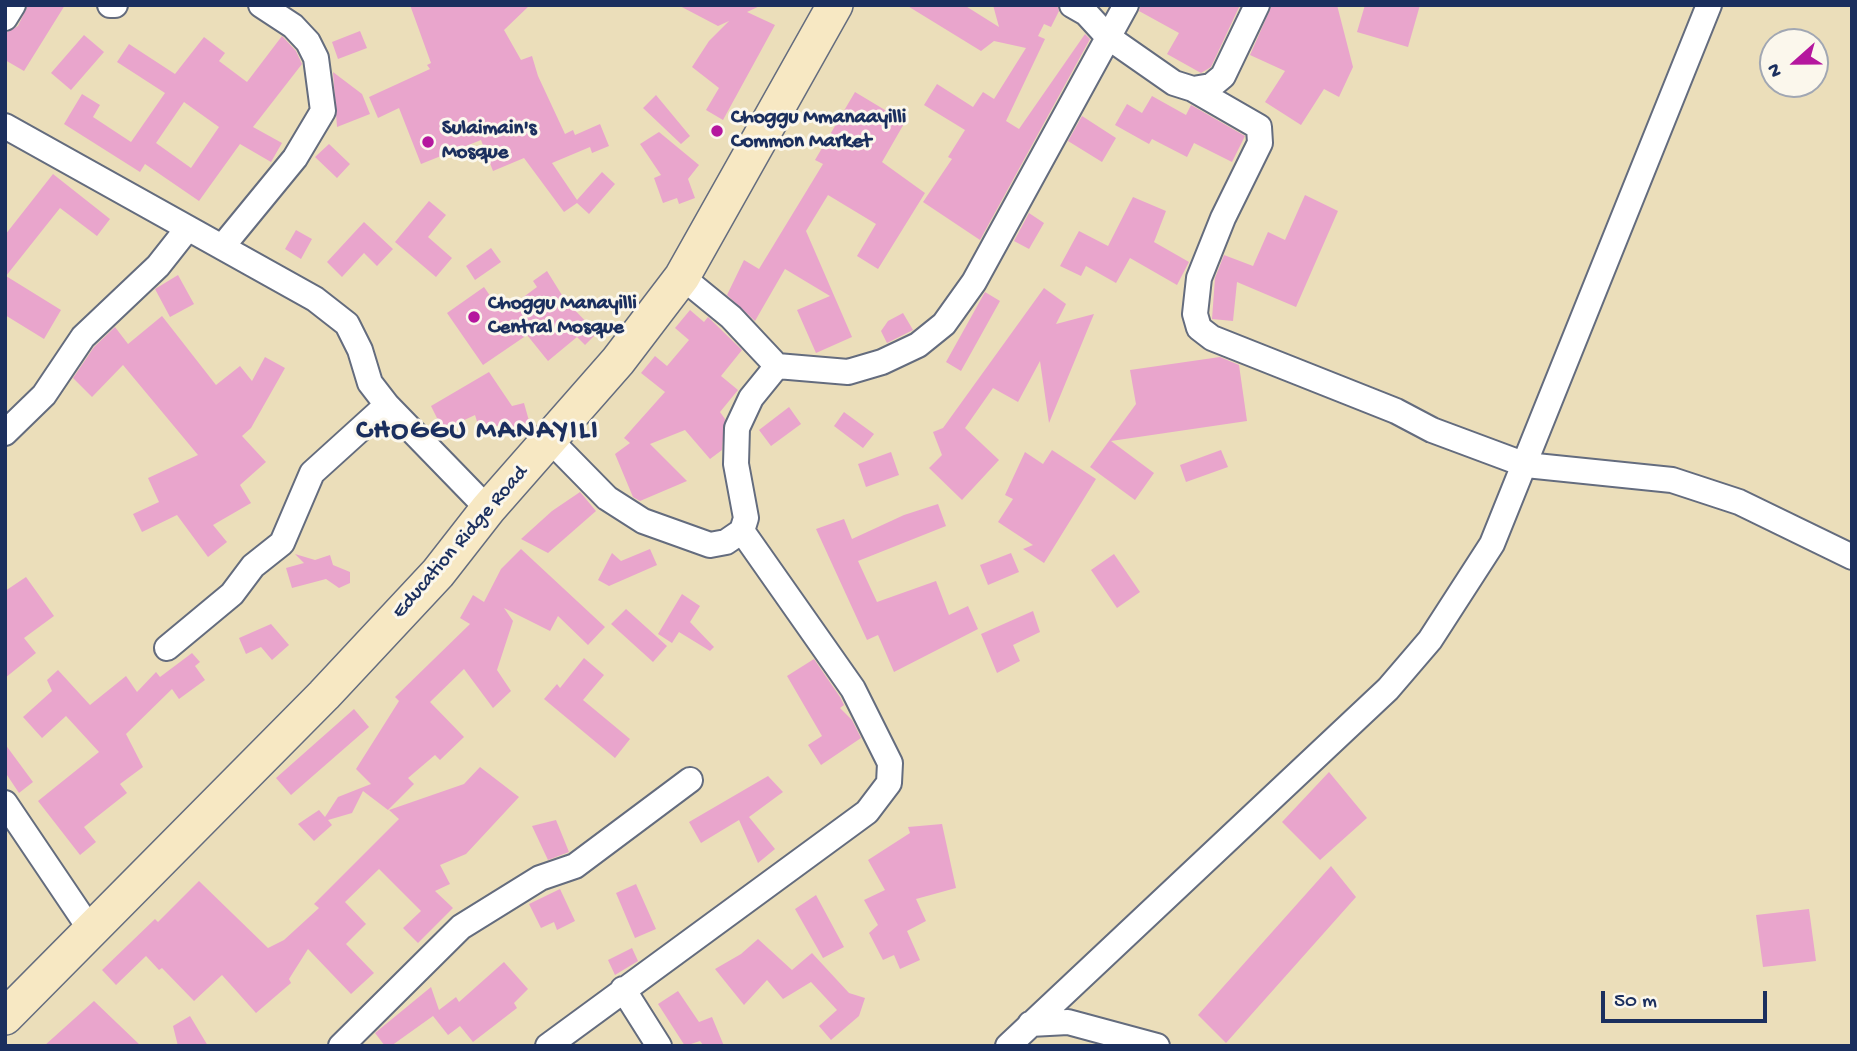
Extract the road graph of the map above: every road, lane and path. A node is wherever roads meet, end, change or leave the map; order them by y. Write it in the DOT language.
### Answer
graph roads {
  1 [pos="13,5"];
  2 [pos="261,5"];
  3 [pos="835,5"];
  4 [pos="1072,5"];
  5 [pos="1126,5"];
  6 [pos="1257,5"];
  7 [pos="1709,5"];
  8 [pos="5,18"];
  9 [pos="1108,37"];
  10 [pos="1193,89"];
  11 [pos="5,127"];
  12 [pos="188,228"];
  13 [pos="222,247"];
  14 [pos="682,277"];
  15 [pos="777,366"];
  16 [pos="387,405"];
  17 [pos="5,433"];
  18 [pos="551,442"];
  19 [pos="1526,465"];
  20 [pos="488,509"];
  21 [pos="742,531"];
  22 [pos="1852,557"];
  23 [pos="167,648"];
  24 [pos="690,780"];
  25 [pos="5,803"];
  26 [pos="92,932"];
  27 [pos="623,989"];
  28 [pos="5,1017"];
  29 [pos="1030,1024"];
  30 [pos="341,1046"];
  31 [pos="548,1046"];
  32 [pos="659,1046"];
  33 [pos="1008,1046"];
  34 [pos="1157,1046"];
  1 -- 8 [label="street"];
  2 -- 13 [label="street"];
  3 -- 14 [label="main road, Education Ridge Road"];
  4 -- 9 [label="street"];
  5 -- 9 [label="street"];
  6 -- 10 [label="street"];
  7 -- 19 [label="street"];
  9 -- 10 [label="street"];
  9 -- 15 [label="street"];
  10 -- 19 [label="street"];
  11 -- 12 [label="street"];
  12 -- 13 [label="street"];
  12 -- 17 [label="street"];
  13 -- 16 [label="street"];
  14 -- 15 [label="street"];
  14 -- 18 [label="main road, Education Ridge Road"];
  15 -- 21 [label="street"];
  16 -- 20 [label="street"];
  16 -- 23 [label="street"];
  18 -- 20 [label="main road, Education Ridge Road"];
  18 -- 21 [label="street"];
  19 -- 22 [label="street"];
  19 -- 29 [label="street"];
  20 -- 26 [label="main road, Education Ridge Road"];
  21 -- 27 [label="street"];
  24 -- 30 [label="street"];
  25 -- 26 [label="street"];
  26 -- 28 [label="main road, Education Ridge Road"];
  27 -- 31 [label="street"];
  27 -- 32 [label="street"];
  29 -- 33 [label="street"];
  29 -- 34 [label="street"];
}
